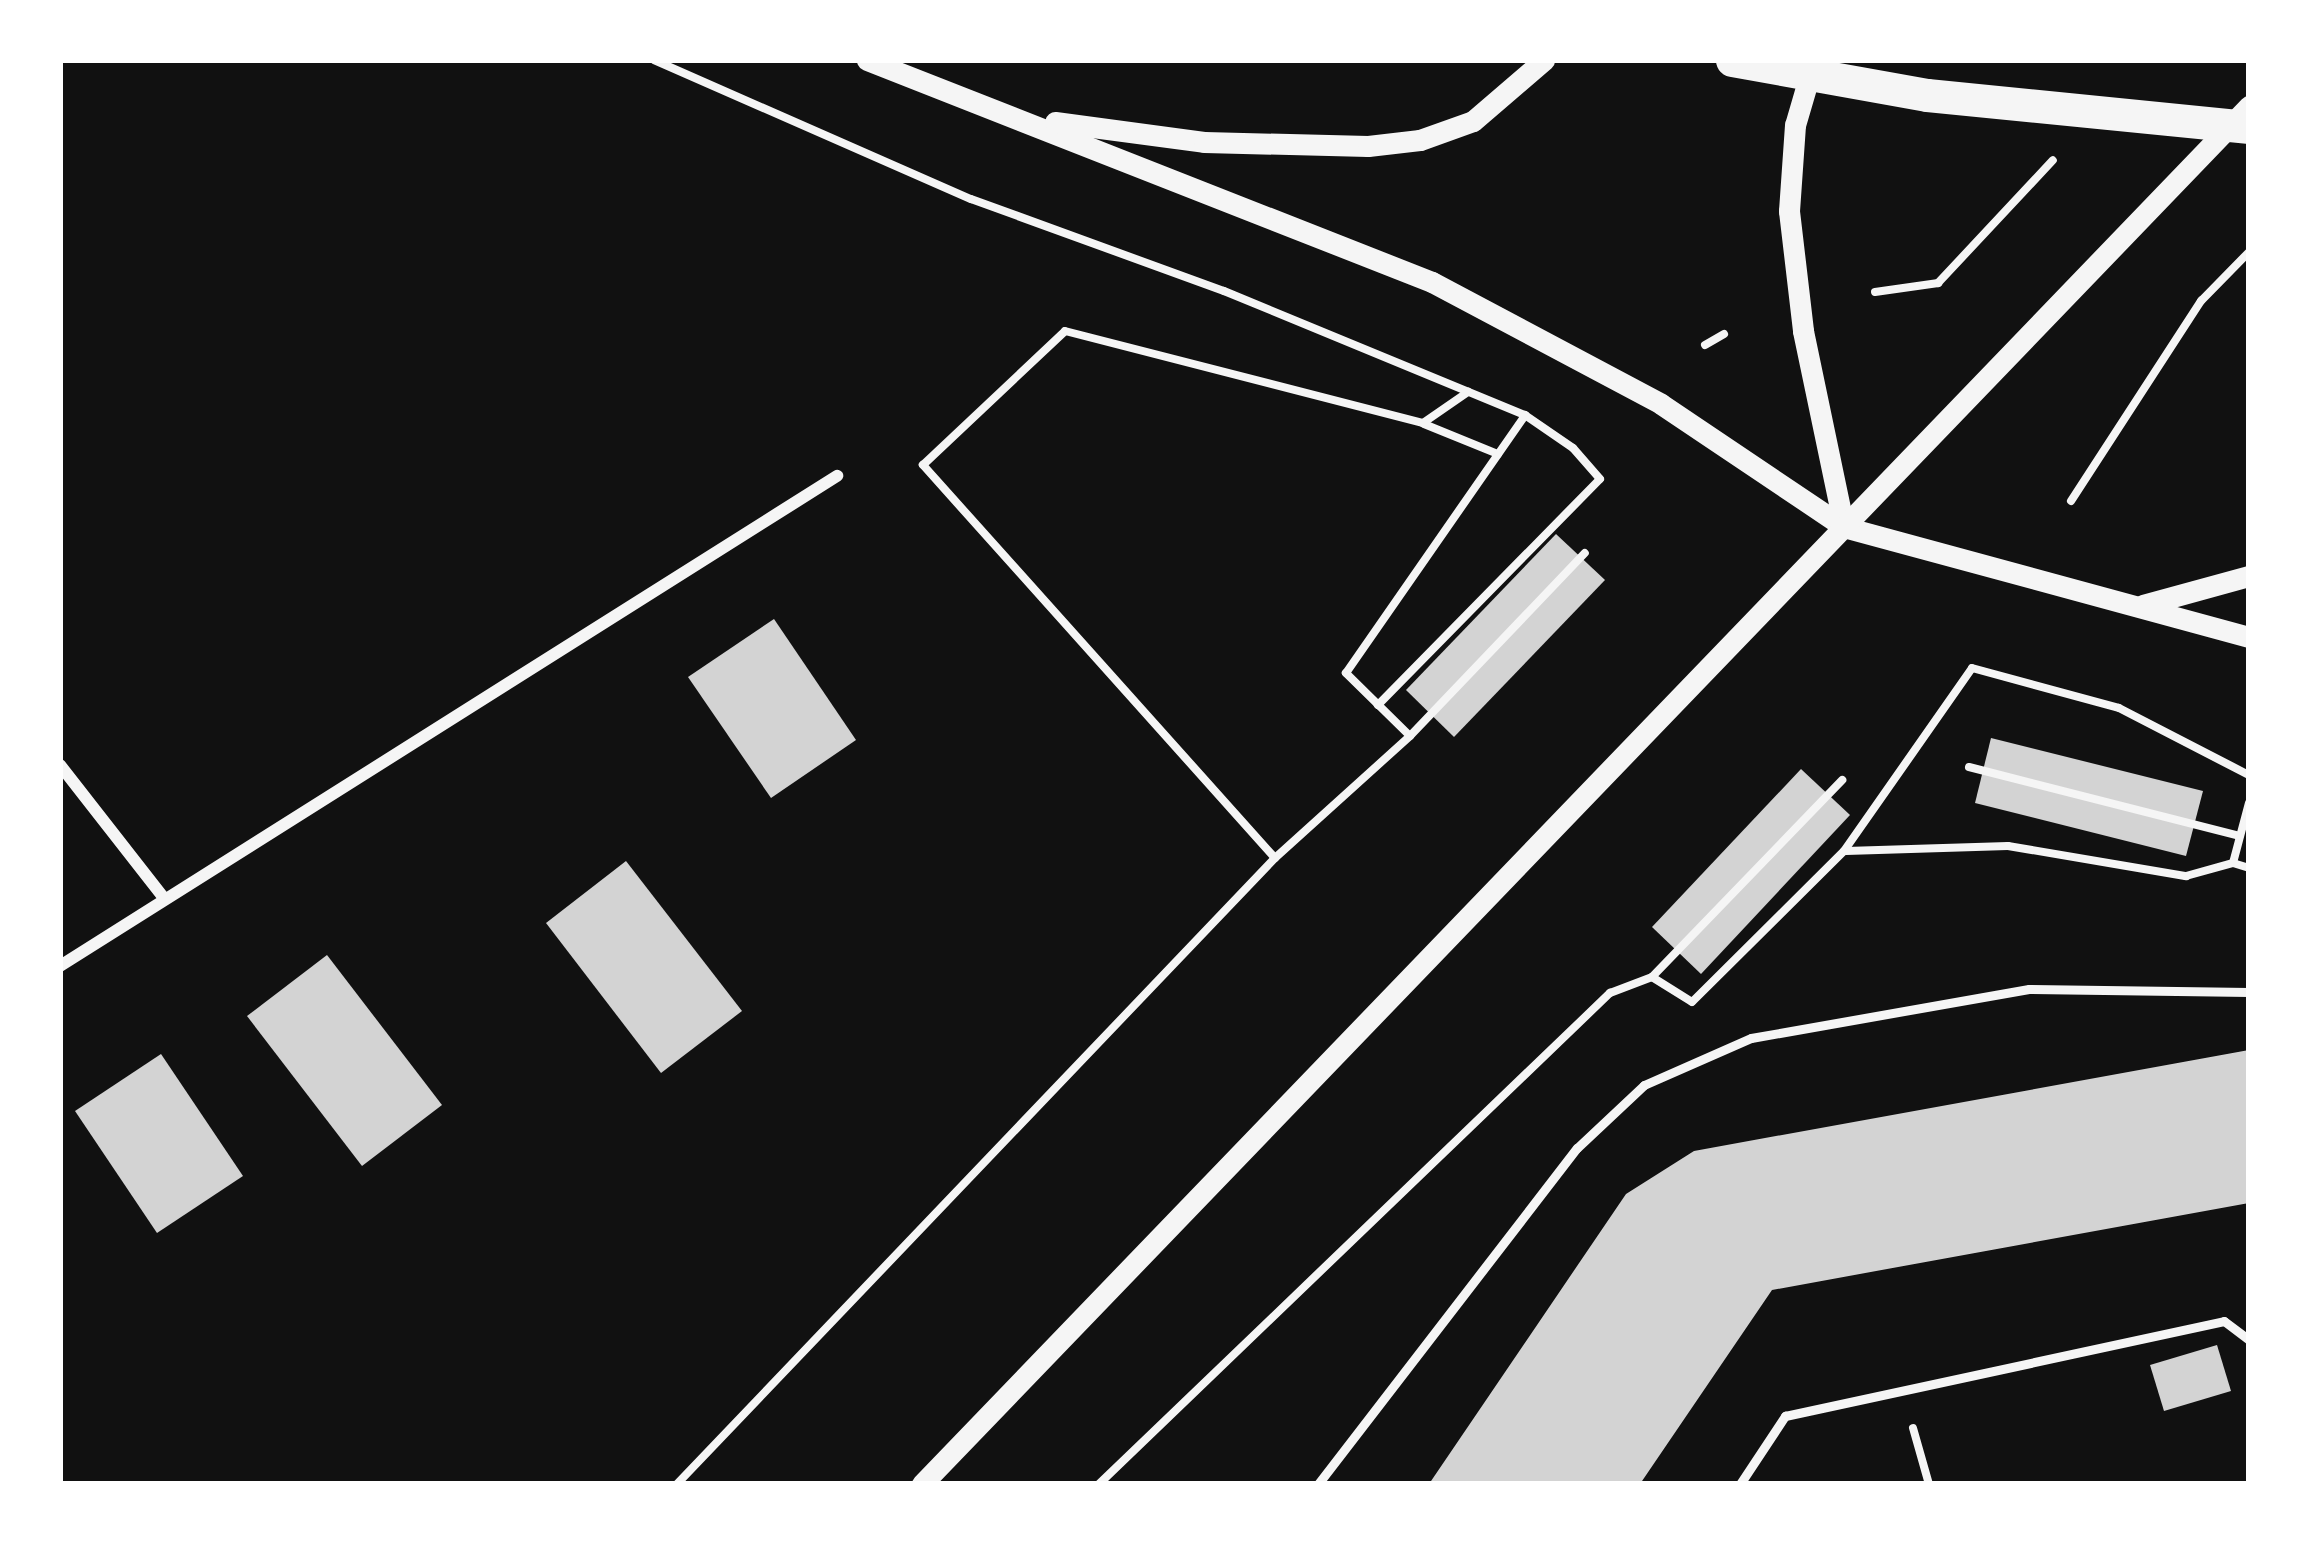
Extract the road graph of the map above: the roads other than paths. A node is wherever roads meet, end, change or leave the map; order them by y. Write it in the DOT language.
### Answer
graph roads {
  1 [pos="867,60"];
  2 [pos="1544,60"];
  3 [pos="1732,60"];
  4 [pos="1814,60"];
  5 [pos="2249,106"];
  6 [pos="1013,117"];
  7 [pos="2249,127"];
  8 [pos="837,476"];
  9 [pos="1844,527"];
  10 [pos="2249,576"];
  11 [pos="2136,606"];
  12 [pos="2249,638"];
  13 [pos="60,765"];
  14 [pos="163,897"];
  15 [pos="60,966"];
  16 [pos="2249,992"];
  17 [pos="2249,1340"];
  18 [pos="922,1484"];
  19 [pos="1318,1484"];
  20 [pos="1740,1484"];
  1 -- 6 [label="street"];
  2 -- 6 [label="street"];
  3 -- 7 [label="highway"];
  4 -- 9 [label="street"];
  5 -- 9 [label="street"];
  6 -- 9 [label="street"];
  8 -- 14 [label="street"];
  9 -- 11 [label="street"];
  9 -- 18 [label="street"];
  10 -- 11 [label="street"];
  11 -- 12 [label="street"];
  13 -- 14 [label="street"];
  14 -- 15 [label="street"];
  16 -- 19 [label="lane"];
  17 -- 20 [label="lane"];
}
